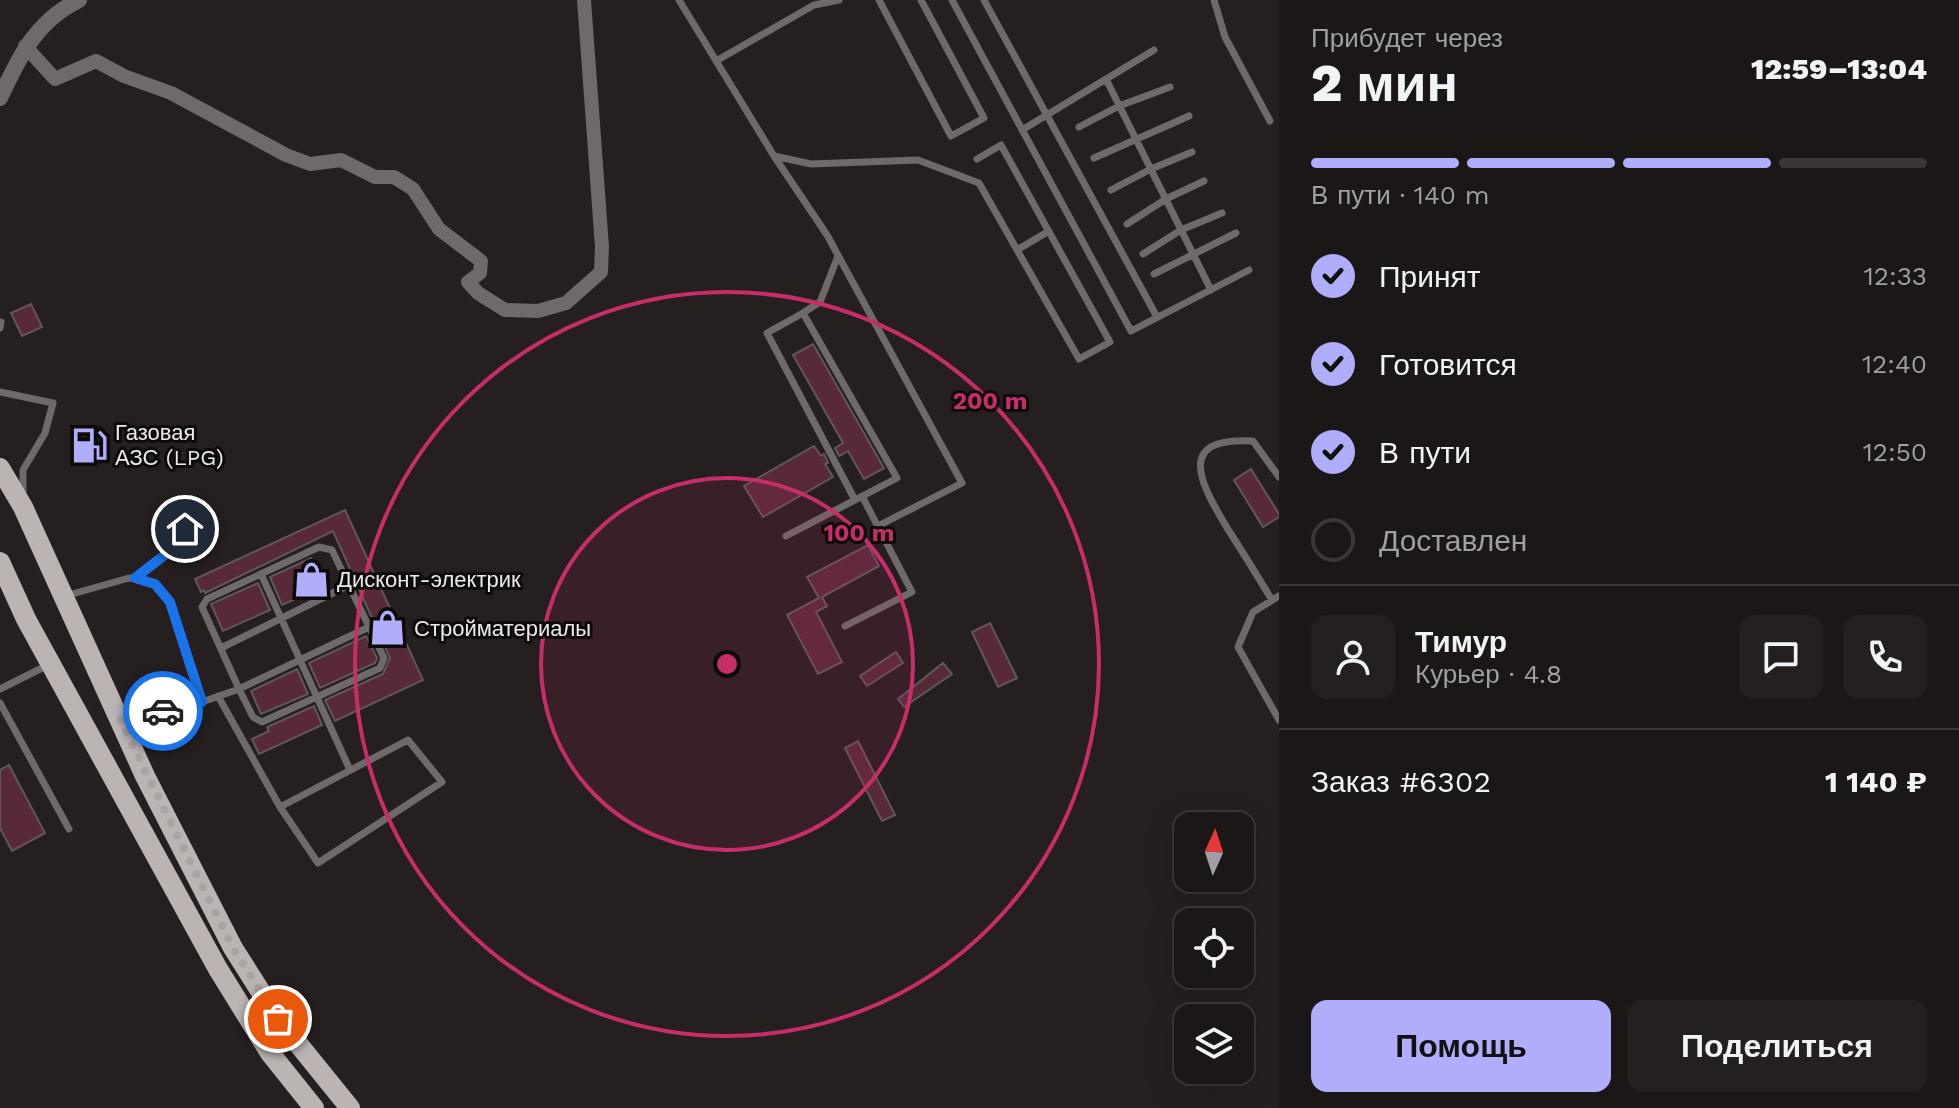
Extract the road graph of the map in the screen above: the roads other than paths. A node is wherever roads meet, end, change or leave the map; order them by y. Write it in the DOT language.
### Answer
graph roads {
  1 [pos="79,0"];
  2 [pos="584,0"];
  3 [pos="679,0"];
  4 [pos="839,0"];
  5 [pos="879,0"];
  6 [pos="921,0"];
  7 [pos="952,0"];
  8 [pos="984,0"];
  9 [pos="1214,0"];
  10 [pos="25,46"];
  11 [pos="1154,50"];
  12 [pos="716,61"];
  13 [pos="1106,79"];
  14 [pos="1170,87"];
  15 [pos="0,98"];
  16 [pos="1119,106"];
  17 [pos="1046,115"];
  18 [pos="1189,116"];
  19 [pos="1270,121"];
  20 [pos="1079,127"];
  21 [pos="1022,130"];
  22 [pos="1136,139"];
  23 [pos="1192,152"];
  24 [pos="774,156"];
  25 [pos="1094,158"];
  26 [pos="977,159"];
  27 [pos="1151,169"];
  28 [pos="1204,181"];
  29 [pos="1111,190"];
  30 [pos="1166,199"];
  31 [pos="1222,213"];
  32 [pos="1127,224"];
  33 [pos="1181,230"];
  34 [pos="1049,231"];
  35 [pos="1236,233"];
  36 [pos="1017,250"];
  37 [pos="1143,254"];
  38 [pos="1193,254"];
  39 [pos="838,256"];
  40 [pos="1249,270"];
  41 [pos="1154,274"];
  42 [pos="1211,290"];
  43 [pos="803,313"];
  44 [pos="1157,317"];
  45 [pos="0,392"];
  46 [pos="0,468"];
  47 [pos="1279,477"];
  48 [pos="859,498"];
  49 [pos="23,507"];
  50 [pos="178,521"];
  51 [pos="878,526"];
  52 [pos="786,536"];
  53 [pos="0,562"];
  54 [pos="261,574"];
  55 [pos="135,578"];
  56 [pos="349,585"];
  57 [pos="64,596"];
  58 [pos="1276,598"];
  59 [pos="281,619"];
  60 [pos="845,626"];
  61 [pos="369,627"];
  62 [pos="221,648"];
  63 [pos="300,660"];
  64 [pos="50,663"];
  65 [pos="0,689"];
  66 [pos="239,689"];
  67 [pos="218,696"];
  68 [pos="316,697"];
  69 [pos="202,702"];
  70 [pos="0,703"];
  71 [pos="120,720"];
  72 [pos="1279,720"];
  73 [pos="350,770"];
  74 [pos="280,807"];
  75 [pos="69,829"];
  76 [pos="314,1108"];
  77 [pos="350,1108"];
  1 -- 10 [label="street"];
  2 -- 10 [label="street"];
  3 -- 12 [label="lane"];
  4 -- 12 [label="lane"];
  5 -- 6 [label="lane"];
  7 -- 21 [label="lane"];
  8 -- 17 [label="lane"];
  9 -- 19 [label="lane"];
  10 -- 15 [label="street"];
  11 -- 13 [label="lane"];
  12 -- 24 [label="lane"];
  13 -- 16 [label="lane"];
  13 -- 17 [label="lane"];
  14 -- 16 [label="lane"];
  16 -- 20 [label="lane"];
  16 -- 22 [label="lane"];
  17 -- 21 [label="lane"];
  17 -- 44 [label="lane"];
  18 -- 22 [label="lane"];
  21 -- 44 [label="lane"];
  22 -- 25 [label="lane"];
  22 -- 27 [label="lane"];
  23 -- 27 [label="lane"];
  24 -- 36 [label="lane"];
  24 -- 39 [label="lane"];
  26 -- 34 [label="lane"];
  27 -- 29 [label="lane"];
  27 -- 30 [label="lane"];
  28 -- 30 [label="lane"];
  30 -- 32 [label="lane"];
  30 -- 33 [label="lane"];
  31 -- 33 [label="lane"];
  33 -- 37 [label="lane"];
  33 -- 38 [label="lane"];
  34 -- 36 [label="lane"];
  34 -- 36 [label="lane"];
  35 -- 38 [label="lane"];
  38 -- 41 [label="lane"];
  38 -- 42 [label="lane"];
  39 -- 43 [label="lane"];
  39 -- 51 [label="lane"];
  40 -- 42 [label="lane"];
  42 -- 44 [label="lane"];
  43 -- 48 [label="lane"];
  43 -- 48 [label="lane"];
  45 -- 49 [label="lane"];
  46 -- 49 [label="main road"];
  47 -- 58 [label="lane"];
  48 -- 51 [label="lane"];
  48 -- 52 [label="lane"];
  49 -- 57 [label="main road"];
  50 -- 55 [label="lane"];
  51 -- 60 [label="lane"];
  53 -- 64 [label="main road"];
  54 -- 56 [label="lane"];
  54 -- 59 [label="lane"];
  54 -- 62 [label="lane"];
  55 -- 57 [label="lane"];
  55 -- 69 [label="lane"];
  56 -- 59 [label="lane"];
  56 -- 61 [label="lane"];
  57 -- 71 [label="main road"];
  58 -- 72 [label="lane"];
  59 -- 62 [label="lane"];
  59 -- 63 [label="lane"];
  61 -- 63 [label="lane"];
  61 -- 68 [label="lane"];
  62 -- 66 [label="lane"];
  63 -- 66 [label="lane"];
  63 -- 68 [label="lane"];
  64 -- 65 [label="lane"];
  64 -- 76 [label="main road"];
  66 -- 67 [label="lane"];
  66 -- 68 [label="lane"];
  67 -- 69 [label="lane"];
  67 -- 74 [label="lane"];
  68 -- 73 [label="lane"];
  69 -- 71 [label="lane"];
  70 -- 75 [label="lane"];
  71 -- 77 [label="main road"];
  73 -- 74 [label="lane"];
  73 -- 74 [label="lane"];
}
